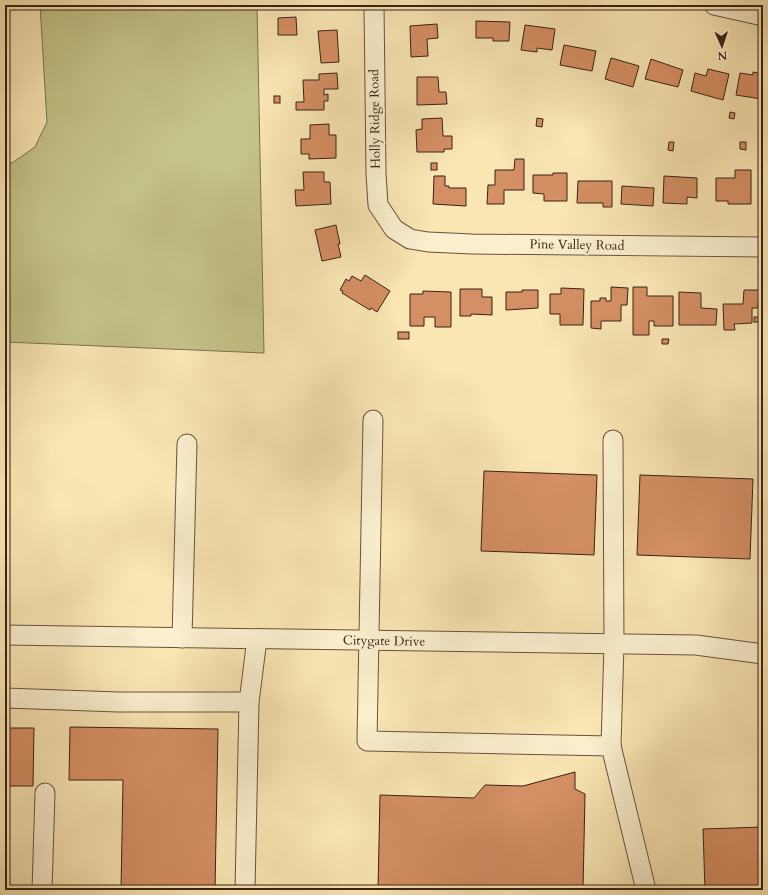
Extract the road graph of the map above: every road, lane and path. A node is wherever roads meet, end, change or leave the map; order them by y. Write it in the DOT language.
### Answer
graph roads {
  1 [pos="374,5"];
  2 [pos="714,5"];
  3 [pos="763,16"];
  4 [pos="394,229"];
  5 [pos="763,247"];
  6 [pos="373,420"];
  7 [pos="613,440"];
  8 [pos="187,444"];
  9 [pos="5,636"];
  10 [pos="182,638"];
  11 [pos="257,640"];
  12 [pos="368,641"];
  13 [pos="614,645"];
  14 [pos="763,654"];
  15 [pos="5,698"];
  16 [pos="249,702"];
  17 [pos="611,746"];
  18 [pos="45,793"];
  19 [pos="42,890"];
  20 [pos="245,890"];
  21 [pos="646,890"];
  1 -- 4 [label="street, Holly Ridge Road"];
  2 -- 3 [label="street"];
  4 -- 5 [label="street, Pine Valley Road"];
  6 -- 12 [label="street"];
  7 -- 13 [label="street"];
  8 -- 10 [label="street"];
  9 -- 10 [label="street, Citygate Drive"];
  10 -- 11 [label="street, Citygate Drive"];
  11 -- 12 [label="street, Citygate Drive"];
  11 -- 16 [label="street"];
  12 -- 13 [label="street, Citygate Drive"];
  12 -- 17 [label="street"];
  13 -- 14 [label="street, Citygate Drive"];
  13 -- 17 [label="street"];
  15 -- 16 [label="street"];
  16 -- 20 [label="street"];
  17 -- 21 [label="street"];
  18 -- 19 [label="street"];
}
